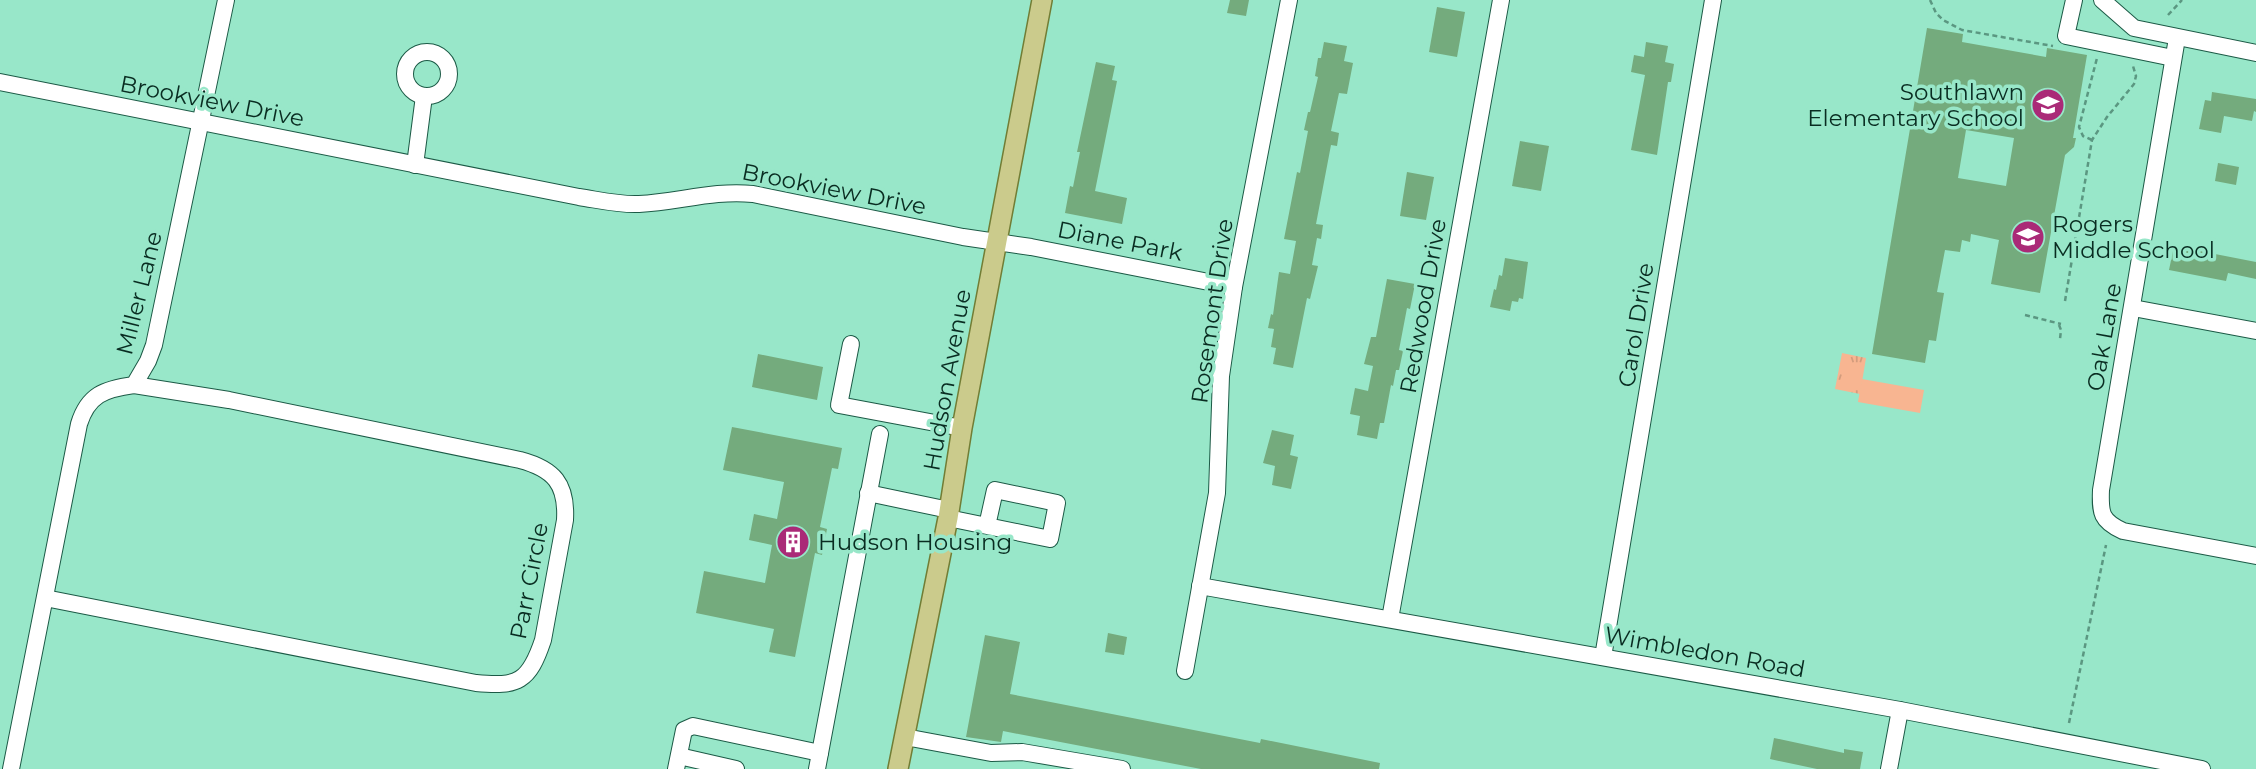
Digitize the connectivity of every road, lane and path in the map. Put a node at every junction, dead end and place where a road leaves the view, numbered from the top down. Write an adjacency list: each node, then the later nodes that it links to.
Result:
1 (226, 0): 19 (street, Miller Lane)
2 (1042, 0): 22 (main road, Hudson Avenue)
3 (1289, 0): 23 (street, Rosemont Drive)
4 (1501, 0): 40 (street, Redwood Drive)
5 (1713, 0): 41 (street, Carol Drive)
6 (1930, 0): 12 (path)
7 (2074, 0): 15 (street)
8 (2102, 0): 11 (street)
9 (2182, 0): 10 (path)
10 (2168, 15)
11 (2177, 38): 14 (street); 15 (street, Oak Lane)
12 (2056, 46)
13 (2098, 53): 20 (path)
14 (2256, 53)
15 (2173, 58): 25 (street, Oak Lane)
16 (2130, 62): 20 (path)
17 (0, 82): 19 (street, Brookview Drive)
18 (424, 96): 21 (street)
19 (201, 122): 21 (street, Brookview Drive); 30 (street, Miller Lane)
20 (2092, 140): 24 (path)
21 (415, 165): 22 (street, Brookview Drive)
22 (997, 243): 23 (street, Diane Park); 31 (main road, Hudson Avenue)
23 (1234, 287): 38 (street, Rosemont Drive)
24 (2065, 301)
25 (2133, 308): 27 (street); 37 (street, Oak Lane)
26 (2025, 315): 28 (path)
27 (2256, 331)
28 (2060, 339)
29 (851, 344): 31 (street)
30 (134, 385): 39 (street, Miller Lane); 39 (street, Parr Circle)
31 (962, 428): 34 (main road, Hudson Avenue)
32 (880, 435): 33 (street)
33 (868, 493): 34 (street); 46 (street)
34 (948, 514): 35 (street); 45 (main road, Hudson Avenue)
35 (988, 526): 35 (street)
36 (2106, 545): 44 (path)
37 (2256, 556)
38 (1200, 586): 40 (street, Wimbledon Road); 42 (street, Rosemont Drive)
39 (45, 598): 48 (street, Miller Lane)
40 (1390, 619): 41 (street, Wimbledon Road)
41 (1603, 657): 43 (street, Wimbledon Road)
42 (1185, 671)
43 (1900, 710): 52 (street); 53 (street, Wimbledon Road)
44 (2069, 723)
45 (905, 737): 50 (main road, Hudson Avenue); 51 (street)
46 (819, 761): 47 (street)
47 (678, 763): 49 (street)
48 (11, 769)
49 (736, 769)
50 (898, 769)
51 (1122, 769)
52 (1889, 769)
53 (2202, 769)

